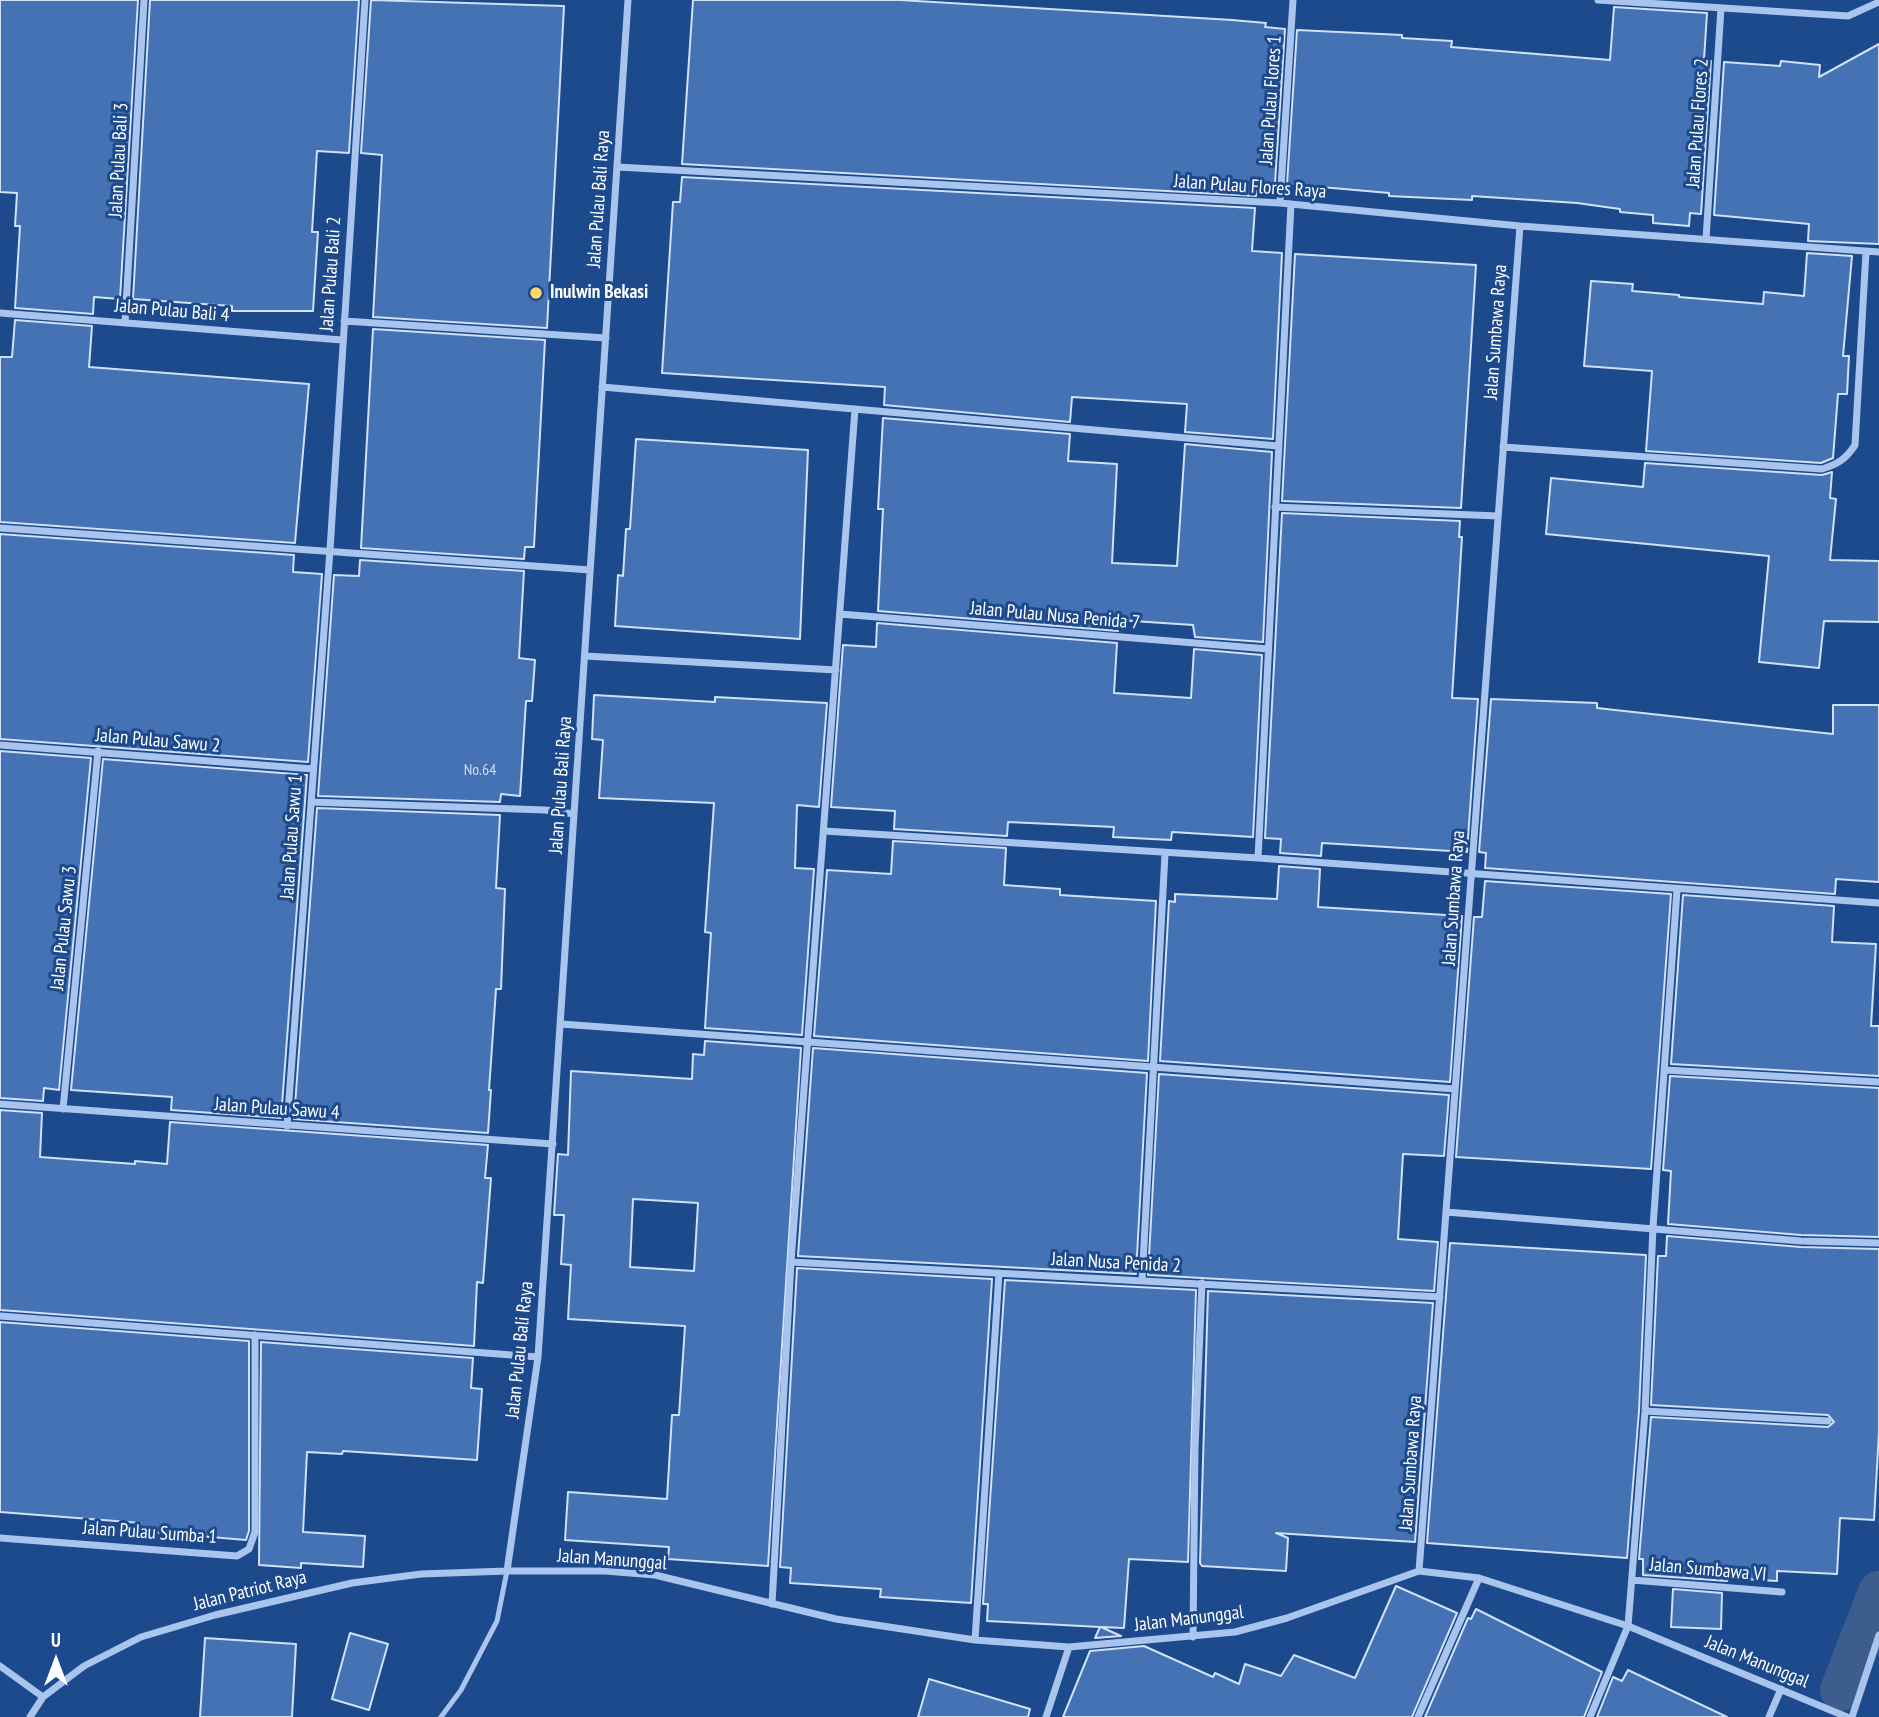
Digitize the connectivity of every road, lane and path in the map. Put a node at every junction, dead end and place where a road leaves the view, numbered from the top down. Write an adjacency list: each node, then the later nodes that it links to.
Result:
1 (144, 0): 18 (street, Jalan Pulau Bali 3)
2 (365, 0): 17 (street, Jalan Pulau Bali 2)
3 (628, 0): 9 (street, Jalan Pulau Bali Raya)
4 (1293, 0): 10 (street, Jalan Pulau Flores 1)
5 (1598, 0): 6 (street)
6 (1625, 1): 8 (street)
7 (1879, 2): 8 (street)
8 (1721, 8): 13 (street, Jalan Pulau Flores 2)
9 (617, 167): 10 (street, Jalan Pulau Flores Raya); 19 (street, Jalan Pulau Bali Raya)
10 (1280, 203): 11 (street, Jalan Pulau Flores Raya)
11 (1291, 204): 12 (street, Jalan Pulau Flores Raya); 23 (street)
12 (1520, 226): 13 (street, Jalan Pulau Flores Raya); 24 (street, Jalan Sumbawa Raya)
13 (1706, 239): 14 (street, Jalan Pulau Flores Raya)
14 (1866, 252): 15 (street, Jalan Pulau Flores Raya); 24 (street)
15 (1879, 252)
16 (0, 313): 18 (street, Jalan Pulau Bali 4)
17 (344, 321): 19 (street); 20 (street, Jalan Pulau Bali 2)
18 (125, 323): 20 (street, Jalan Pulau Bali 4)
19 (606, 338): 21 (street, Jalan Pulau Bali Raya)
20 (342, 340): 28 (street, Jalan Pulau Bali 2)
21 (603, 387): 22 (street); 29 (street, Jalan Pulau Bali Raya)
22 (855, 409): 23 (street); 30 (street)
23 (1279, 446): 25 (street)
24 (1503, 447): 26 (street, Jalan Sumbawa Raya)
25 (1275, 507): 26 (street); 31 (street)
26 (1498, 516): 42 (street, Jalan Sumbawa Raya)
27 (0, 528): 28 (street)
28 (330, 550): 29 (street); 36 (street, Jalan Pulau Sawu 1)
29 (590, 570): 32 (street, Jalan Pulau Bali Raya)
30 (840, 614): 31 (street, Jalan Pulau Nusa Penida 7); 33 (street)
31 (1268, 649): 41 (street)
32 (585, 656): 33 (street); 38 (street, Jalan Pulau Bali Raya)
33 (836, 670): 39 (street)
34 (0, 745): 35 (street, Jalan Pulau Sawu 2)
35 (98, 751): 36 (street, Jalan Pulau Sawu 2); 52 (street, Jalan Pulau Sawu 3)
36 (313, 769): 37 (street, Jalan Pulau Sawu 1)
37 (311, 802): 38 (street); 53 (street, Jalan Pulau Sawu 1)
38 (574, 814): 45 (street, Jalan Pulau Bali Raya)
39 (824, 831): 40 (street); 46 (street)
40 (1165, 853): 41 (street); 47 (street)
41 (1258, 858): 42 (street)
42 (1471, 874): 43 (street); 50 (street, Jalan Sumbawa Raya)
43 (1678, 890): 44 (street); 48 (street)
44 (1879, 903)
45 (561, 1024): 46 (street); 54 (street, Jalan Pulau Bali Raya)
46 (808, 1042): 47 (street); 58 (street)
47 (1156, 1067): 50 (street); 60 (street)
48 (1665, 1070): 49 (street); 56 (street)
49 (1879, 1082)
50 (1455, 1088): 55 (street, Jalan Sumbawa Raya)
51 (0, 1104): 52 (street, Jalan Pulau Sawu 4)
52 (63, 1109): 53 (street, Jalan Pulau Sawu 4)
53 (287, 1126): 54 (street, Jalan Pulau Sawu 4)
54 (553, 1144): 65 (street, Jalan Pulau Bali Raya)
55 (1446, 1213): 56 (street); 62 (street, Jalan Sumbawa Raya)
56 (1653, 1227): 57 (street); 66 (street)
57 (1879, 1243)
58 (791, 1262): 59 (street, Jalan Nusa Penida 2); 74 (street)
59 (999, 1273): 60 (street, Jalan Nusa Penida 2); 78 (street)
60 (1142, 1280): 61 (street, Jalan Nusa Penida 2)
61 (1202, 1283): 62 (street, Jalan Nusa Penida 2); 77 (street)
62 (1440, 1297): 70 (street, Jalan Sumbawa Raya)
63 (0, 1316): 64 (street)
64 (255, 1335): 65 (street); 68 (street, Jalan Pulau Sumba 1)
65 (538, 1357): 69 (street, Jalan Pulau Bali Raya)
66 (1645, 1410): 67 (street); 72 (street)
67 (1828, 1421)
68 (0, 1538)
69 (508, 1571): 74 (street, Jalan Manunggal); 82 (street, Jalan Patriot Raya); 85 (lane)
70 (1419, 1572): 71 (street, Jalan Manunggal); 77 (street, Jalan Manunggal)
71 (1479, 1578): 75 (street, Jalan Manunggal); 87 (street)
72 (1632, 1580): 73 (street, Jalan Sumbawa VI); 75 (street)
73 (1782, 1592)
74 (772, 1604): 78 (street, Jalan Manunggal)
75 (1628, 1626): 81 (street, Jalan Manunggal); 88 (street)
76 (1879, 1635): 83 (street)
77 (1193, 1637): 79 (street, Jalan Manunggal)
78 (975, 1640): 79 (street, Jalan Manunggal)
79 (1069, 1647): 86 (street)
80 (0, 1666): 82 (street)
81 (1781, 1689): 83 (street, Jalan Manunggal); 89 (street)
82 (43, 1698): 84 (street, Jalan Patriot Raya)
83 (1846, 1716)
84 (30, 1717)
85 (441, 1717)
86 (1046, 1717)
87 (1418, 1717)
88 (1590, 1717)
89 (1769, 1717)

